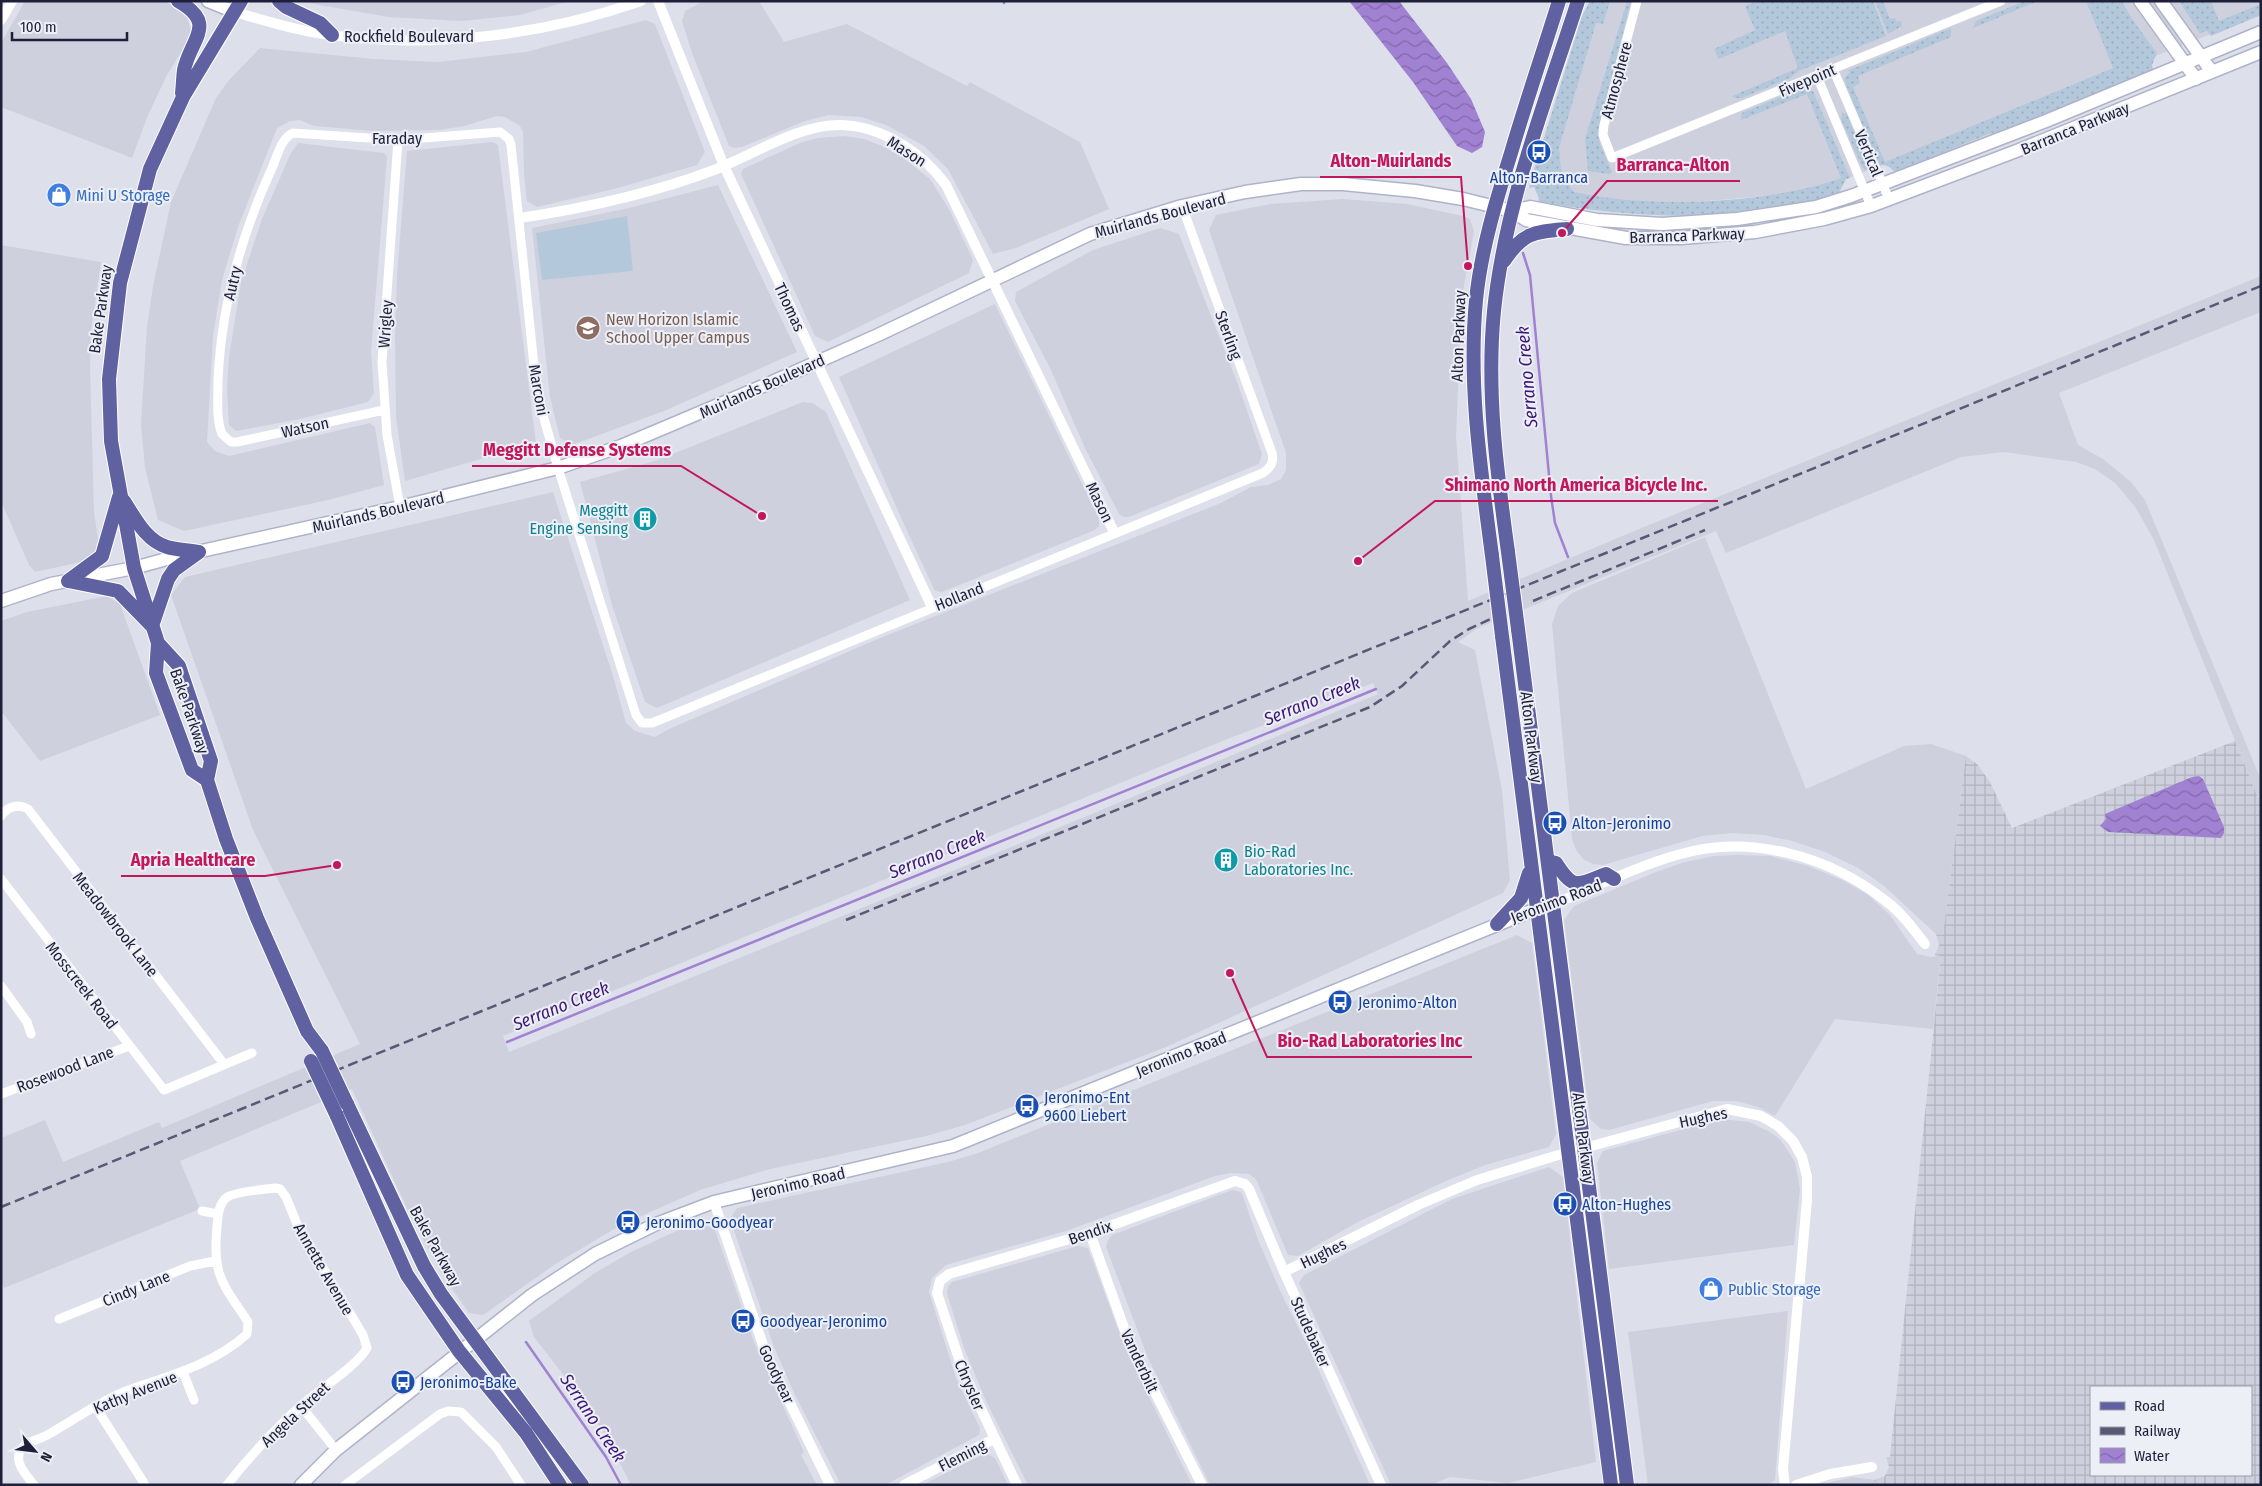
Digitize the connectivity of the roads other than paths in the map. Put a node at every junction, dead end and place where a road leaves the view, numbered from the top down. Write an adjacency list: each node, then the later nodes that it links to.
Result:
1 (12, 1): 14 (street)
2 (178, 1): 24 (main road)
3 (208, 1): 13 (main road, Rockfield Boulevard)
4 (279, 1): 16 (main road)
5 (641, 1): 16 (street, Rockfield Boulevard)
6 (658, 1): 31 (street, Thomas)
7 (1559, 1): 37 (main road, Alton Parkway)
8 (1578, 1): 38 (main road, Alton Parkway)
9 (1637, 1): 30 (street, Atmosphere)
10 (2001, 1): 20 (street, Fivepoint)
11 (2140, 1): 19 (main road)
12 (2161, 1): 18 (main road)
13 (238, 6): 16 (street, Rockfield Boulevard); 24 (main road, Bake Parkway)
14 (1, 20)
15 (2261, 32): 18 (main road, Barranca Parkway)
16 (332, 35)
17 (2261, 52): 21 (main road, Barranca Parkway)
18 (2200, 56): 19 (main road, Barranca Parkway); 21 (main road)
19 (2185, 63): 23 (main road); 32 (main road, Barranca Parkway)
20 (1833, 69): 22 (street, Fivepoint); 25 (street, Vertical)
21 (2212, 72): 23 (main road, Barranca Parkway)
22 (1817, 76): 26 (street, Vertical); 30 (street, Fivepoint)
23 (2196, 79): 34 (main road, Barranca Parkway)
24 (182, 99): 48 (main road, Bake Parkway)
25 (1849, 106): 26 (street); 32 (street, Vertical)
26 (1832, 113): 33 (street, Vertical)
27 (505, 134): 29 (street, Faraday); 39 (street, Marconi)
28 (288, 135): 29 (street, Faraday); 45 (street, Autry)
29 (398, 140): 44 (street, Wrigley)
30 (1612, 158)
31 (724, 166): 39 (street, Mason); 42 (street, Mason); 43 (street, Thomas)
32 (1882, 184): 33 (main road, Barranca Parkway); 34 (street, Vertical)
33 (1864, 191): 36 (street, Vertical); 38 (main road, Barranca Parkway)
34 (1889, 199): 36 (main road, Barranca Parkway)
35 (1182, 206): 37 (main road, Muirlands Boulevard); 42 (main road, Muirlands Boulevard); 46 (street, Sterling)
36 (1871, 206): 40 (main road, Barranca Parkway)
37 (1494, 207): 38 (main road, Muirlands Boulevard); 62 (main road, Alton Parkway, bridge)
38 (1512, 211): 40 (main road, Barranca Parkway); 41 (main road, Alton Parkway)
39 (520, 218): 47 (street, Marconi)
40 (1567, 229): 41 (main road)
41 (1500, 268): 61 (main road, Alton Parkway, bridge)
42 (992, 279): 43 (main road, Muirlands Boulevard); 50 (street, Mason)
43 (816, 362): 47 (main road, Muirlands Boulevard); 55 (street, Thomas)
44 (384, 410): 45 (street, Watson); 49 (street, Wrigley)
45 (226, 439)
46 (1272, 464): 50 (street, Holland)
47 (558, 468): 49 (main road, Muirlands Boulevard); 58 (street, Marconi)
48 (120, 494): 51 (main road); 52 (main road, Bake Parkway); 53 (main road)
49 (400, 507): 51 (main road, Muirlands Boulevard)
50 (1114, 532): 55 (street, Holland)
51 (199, 552): 52 (main road, Muirlands Boulevard); 56 (main road)
52 (134, 568): 53 (main road, Muirlands Boulevard); 56 (main road, Bake Parkway)
53 (68, 581): 54 (main road, Muirlands Boulevard); 56 (main road)
54 (1, 601)
55 (932, 607): 58 (street, Holland)
56 (152, 626): 57 (main road, Bake Parkway)
57 (158, 643): 59 (main road, Bake Parkway); 59 (main road, Bake Parkway)
58 (642, 723)
59 (207, 780): 70 (main road, Bake Parkway)
60 (1, 816): 74 (street, Meadowbrook Lane)
61 (1548, 861): 63 (main road); 65 (main road, Alton Parkway)
62 (1531, 865): 66 (main road, Alton Parkway); 67 (main road)
63 (1614, 879): 65 (street, Jeronimo Road); 68 (street, Jeronimo Road)
64 (1, 880): 72 (street, Mosscreek Road)
65 (1554, 904): 66 (main road, Jeronimo Road); 76 (main road, Alton Parkway)
66 (1536, 909): 67 (main road, Jeronimo Road); 77 (main road, Alton Parkway)
67 (1497, 924): 79 (main road, Jeronimo Road)
68 (1925, 944)
69 (1, 986): 71 (street)
70 (307, 1031): 87 (main road, Bake Parkway, bridge); 89 (main road, Bake Parkway, bridge)
71 (31, 1034)
72 (129, 1046): 74 (street, Mosscreek Road); 75 (street, Rosewood Lane)
73 (252, 1053): 74 (street)
74 (224, 1064)
75 (1, 1094)
76 (1584, 1148): 77 (street, Hughes); 111 (main road, Alton Parkway); 112 (street, Hughes)
77 (1568, 1152): 84 (street, Hughes); 110 (main road, Alton Parkway)
78 (1240, 1182): 82 (street, Bendix); 84 (street, Studebaker)
79 (714, 1202): 87 (main road, Jeronimo Road); 105 (street, Goodyear)
80 (202, 1211): 81 (street)
81 (218, 1214): 83 (street); 88 (street, Annette Avenue)
82 (1090, 1233): 85 (street, Bendix); 108 (street, Vanderbilt)
83 (215, 1261): 86 (street, Cindy Lane); 90 (street, Kathy Avenue)
84 (1284, 1272): 109 (street, Studebaker)
85 (940, 1281): 94 (street, Chrysler)
86 (59, 1319)
87 (474, 1340): 89 (main road, Jeronimo Road); 104 (main road, Bake Parkway)
88 (367, 1348): 93 (street, Angela Street)
89 (459, 1351): 95 (main road, Jeronimo Road); 103 (main road, Bake Parkway)
90 (183, 1372): 91 (street); 92 (street, Kathy Avenue)
91 (194, 1400)
92 (95, 1406): 97 (street); 98 (street, Kathy Avenue)
93 (301, 1406): 95 (street); 99 (street, Angela Street)
94 (994, 1439): 106 (street, Fleming); 107 (street, Chrysler)
95 (336, 1450): 100 (main road, Jeronimo Road)
96 (1872, 1467): 113 (street)
97 (144, 1483)
98 (34, 1485)
99 (227, 1485)
100 (301, 1485)
101 (345, 1485): 102 (street)
102 (521, 1485)
103 (560, 1485)
104 (582, 1485)
105 (830, 1485)
106 (904, 1485)
107 (1017, 1485)
108 (1202, 1485)
109 (1381, 1485)
110 (1611, 1485)
111 (1627, 1485)
112 (1785, 1485)
113 (1796, 1485)

